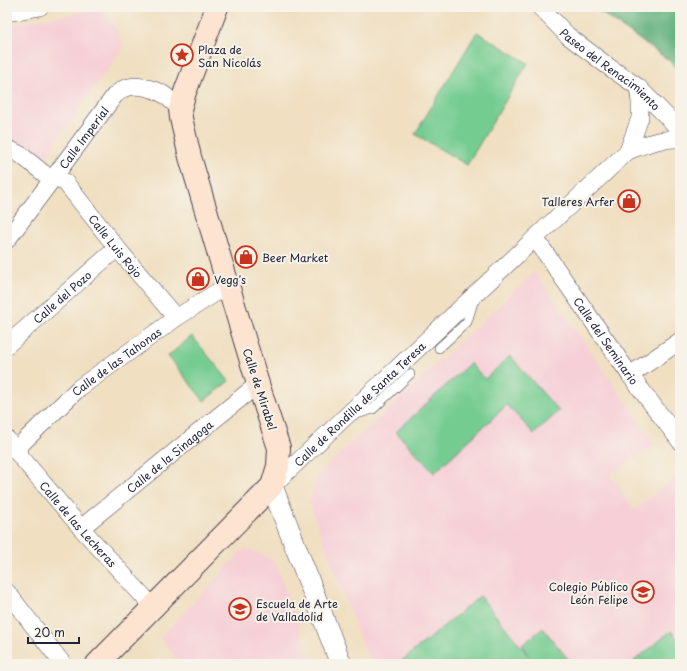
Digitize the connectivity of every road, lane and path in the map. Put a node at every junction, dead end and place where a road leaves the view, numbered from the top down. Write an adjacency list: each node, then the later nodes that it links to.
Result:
1 (40, 7): 4 (street)
2 (217, 7): 6 (main road)
3 (540, 7): 5 (street, Paseo del Renacimiento)
4 (7, 13)
5 (638, 87): 7 (street, Paseo del Renacimiento); 10 (street, Calle de Rondilla de Santa Teresa)
6 (180, 109): 11 (street, Calle Imperial); 15 (main road, Calle de Mirabel)
7 (680, 130)
8 (680, 139): 10 (street, Calle de Rondilla de Santa Teresa)
9 (7, 148): 11 (street, Calle Luis Rojo)
10 (628, 151): 12 (street, Calle de Rondilla de Santa Teresa)
11 (53, 178): 13 (street, Calle Imperial); 14 (street, Calle Luis Rojo)
12 (535, 238): 16 (street, Calle de Rondilla de Santa Teresa); 22 (street, Calle del Seminario)
13 (7, 240)
14 (117, 248): 17 (street, Calle Luis Rojo); 19 (street, Calle del Pozo)
15 (228, 284): 17 (street, Calle de las Tahonas); 23 (main road, Calle de Mirabel)
16 (476, 294): 20 (lane); 24 (street, Calle de Rondilla de Santa Teresa)
17 (176, 318): 26 (street, Calle de las Tahonas)
18 (680, 342): 22 (street)
19 (7, 346)
20 (439, 348)
21 (410, 374): 24 (lane)
22 (630, 375): 25 (street, Calle del Seminario)
23 (258, 384): 27 (main road, Calle de Mirabel); 28 (street, Calle de la Sinagoga)
24 (344, 418): 27 (street, Calle de Rondilla de Santa Teresa)
25 (680, 441)
26 (11, 444): 28 (street, Calle de las Lecheras)
27 (272, 486): 30 (main road, Calle de Rondilla de Santa Teresa); 33 (street)
28 (81, 528): 30 (street, Calle de las Lecheras)
29 (7, 592): 31 (street)
30 (153, 607): 32 (main road, Calle de Rondilla de Santa Teresa)
31 (63, 664)
32 (97, 664)
33 (341, 664)

